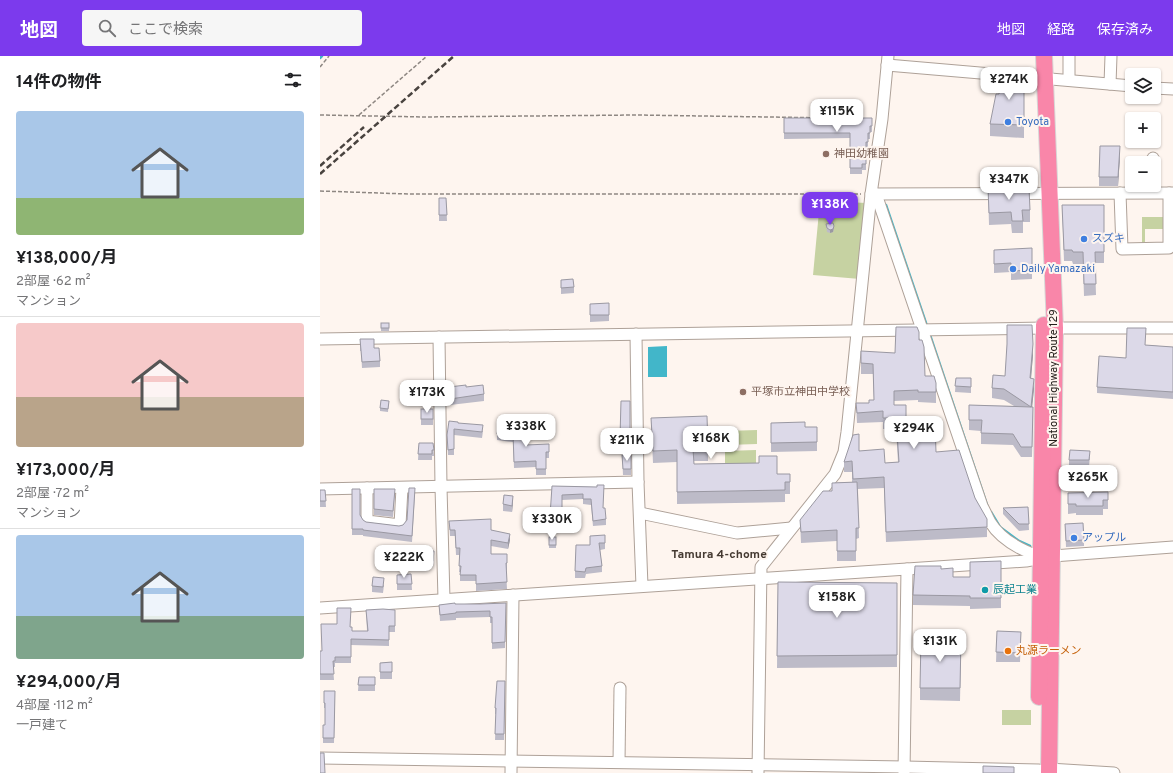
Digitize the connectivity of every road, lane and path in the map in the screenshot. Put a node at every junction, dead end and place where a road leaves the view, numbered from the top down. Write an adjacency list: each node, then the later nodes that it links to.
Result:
1 (329, 56): 8 (path)
2 (427, 56): 16 (path)
3 (1034, 56): 9 (highway, National Highway Route 129)
4 (1044, 56): 9 (highway, National Highway Route 129)
5 (1069, 56): 10 (street)
6 (1111, 56): 11 (street)
7 (888, 60): 9 (street); 24 (street)
8 (320, 67)
9 (1040, 78): 10 (street); 21 (highway, National Highway Route 129)
10 (1069, 80): 11 (street)
11 (1110, 84): 12 (street)
12 (1125, 85)
13 (1161, 88): 14 (street)
14 (1173, 89)
15 (320, 114): 16 (path)
16 (359, 116): 17 (path)
17 (835, 118)
18 (1161, 191): 23 (street)
19 (320, 192): 24 (path)
20 (1128, 192): 22 (street)
21 (1045, 193): 22 (street); 24 (street); 25 (highway, National Highway Route 129)
22 (1120, 193): 23 (street)
23 (1171, 193)
24 (874, 194): 27 (street); 28 (street)
25 (1050, 328): 26 (street); 27 (street); 40 (highway, National Highway Route 129)
26 (1173, 328)
27 (922, 330): 28 (street); 40 (street)
28 (857, 331): 29 (street); 38 (street)
29 (636, 334): 30 (street); 32 (street)
30 (439, 337): 31 (street); 33 (street)
31 (320, 339)
32 (638, 482): 33 (street); 37 (street)
33 (441, 487): 35 (street); 45 (street)
34 (367, 488): 35 (street); 35 (street); 36 (street)
35 (402, 488)
36 (320, 489)
37 (640, 513): 38 (street); 43 (street)
38 (792, 528): 42 (street)
39 (1173, 547): 40 (street)
40 (1047, 557): 41 (street); 53 (highway, National Highway Route 129)
41 (907, 570): 42 (street); 52 (street)
42 (761, 580): 43 (street); 51 (street)
43 (642, 586): 44 (street)
44 (513, 595): 45 (street); 49 (street)
45 (444, 599): 46 (street)
46 (320, 608)
47 (620, 688): 50 (street)
48 (320, 758): 49 (street)
49 (511, 760): 50 (street); 54 (street)
50 (619, 762): 51 (street)
51 (758, 769): 52 (street)
52 (905, 770): 53 (street)
53 (1044, 771): 55 (street)
54 (511, 773)
55 (1114, 773)

